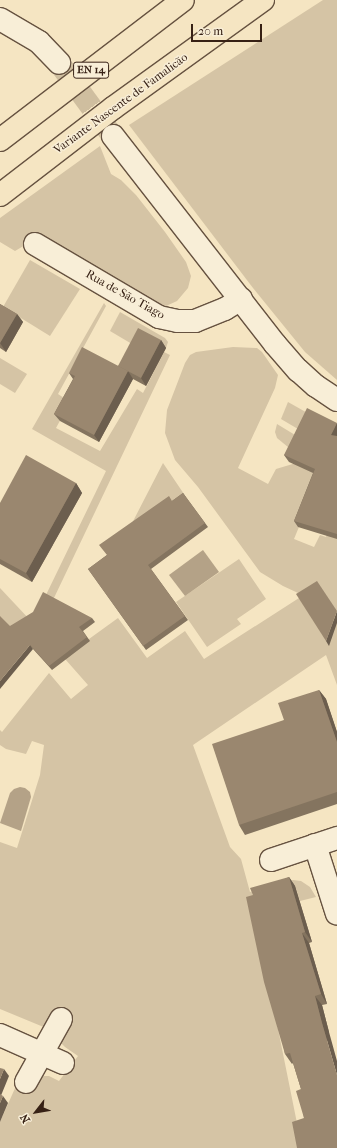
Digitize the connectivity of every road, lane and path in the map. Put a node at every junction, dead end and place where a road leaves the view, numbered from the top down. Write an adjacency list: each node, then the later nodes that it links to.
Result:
1 (183, 0): 6 (highway, EN 14)
2 (263, 0): 7 (highway, Variante Nascente de Famalicão)
3 (0, 19): 4 (street)
4 (58, 63)
5 (113, 136): 9 (street)
6 (0, 140)
7 (0, 195)
8 (35, 244): 9 (street, Rua de São Tiago)
9 (241, 299): 10 (street)
10 (337, 400)
11 (337, 838): 12 (street)
12 (315, 846): 13 (street); 14 (street)
13 (271, 860)
14 (337, 914)
15 (61, 1019): 17 (street)
16 (0, 1035): 17 (street)
17 (42, 1053): 18 (street); 19 (street)
18 (63, 1063)
19 (26, 1082)

